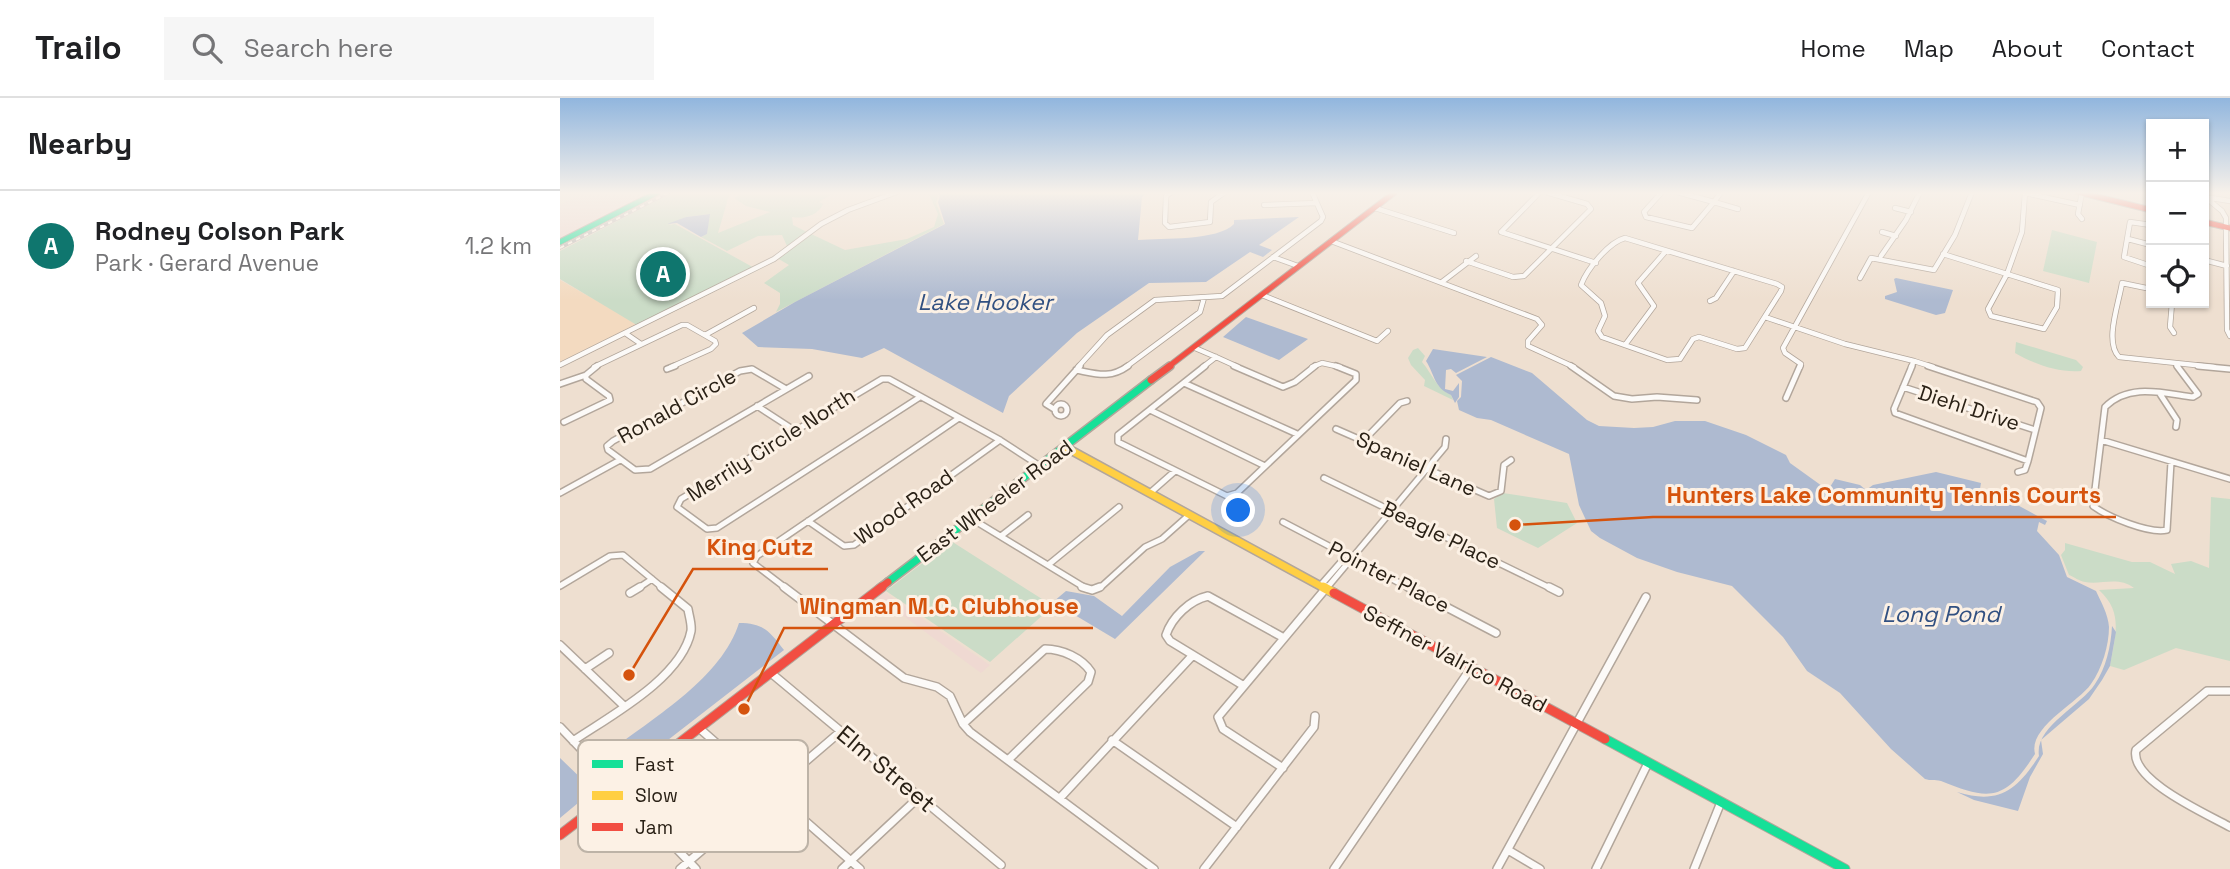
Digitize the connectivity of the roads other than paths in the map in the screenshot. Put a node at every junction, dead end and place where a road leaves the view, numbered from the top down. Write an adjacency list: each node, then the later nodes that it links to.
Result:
1 (587, 228): 19 (street)
2 (817, 228): 47 (street)
3 (1311, 228): 27 (street)
4 (1348, 228): 18 (street, East Wheeler Road)
5 (1438, 228): 15 (street)
6 (1502, 228): 22 (street)
7 (1572, 228): 22 (street)
8 (1850, 228): 45 (street)
9 (1901, 228): 16 (street)
10 (1958, 228): 24 (street)
11 (2022, 228): 35 (street)
12 (2129, 228): 17 (street)
13 (2229, 228): 20 (street)
14 (1882, 232): 16 (street)
15 (1454, 233)
16 (1896, 236): 26 (street)
17 (2128, 239): 21 (street); 31 (street)
18 (1331, 241): 32 (street, East Wheeler Road); 37 (street)
19 (560, 242)
20 (2229, 243): 33 (street)
21 (2146, 244)
22 (1552, 249): 28 (street); 30 (street)
23 (1666, 251): 30 (street); 34 (street); 52 (street)
24 (1943, 254): 26 (street); 35 (street)
25 (1476, 256): 28 (street)
26 (1881, 256): 36 (street)
27 (1273, 257): 32 (street); 40 (street)
28 (1466, 261): 37 (street)
29 (2209, 261): 33 (street)
30 (1596, 263): 52 (street)
31 (2146, 264)
32 (1298, 266): 39 (street, East Wheeler Road)
33 (2227, 266): 50 (street)
34 (1734, 271): 41 (street); 44 (street)
35 (2006, 274): 35 (street)
36 (1860, 278)
37 (1441, 282): 70 (street)
38 (2146, 288): 56 (street)
39 (1262, 295): 46 (street); 53 (street, East Wheeler Road)
40 (1204, 298): 60 (street); 60 (street)
41 (1710, 301)
42 (754, 308): 49 (street)
43 (2171, 308): 48 (street)
44 (1765, 317): 45 (street); 52 (street)
45 (1796, 328): 55 (street); 69 (street)
46 (1388, 331)
47 (625, 333): 51 (street); 57 (street)
48 (2174, 333)
49 (705, 335): 51 (street); 58 (street)
50 (2230, 336)
51 (641, 344): 61 (street)
52 (1625, 345)
53 (1195, 348): 54 (street); 86 (street, East Wheeler Road)
54 (1216, 357): 63 (street); 81 (street)
55 (1914, 361): 65 (street); 80 (street)
56 (2176, 364): 59 (street); 67 (street)
57 (560, 365)
58 (667, 369)
59 (2230, 369)
60 (1076, 370): 73 (street)
61 (586, 375): 64 (street); 76 (street)
62 (809, 376): 66 (street, Ronald Circle)
63 (1184, 383): 74 (street); 81 (street)
64 (560, 384)
65 (1903, 387): 80 (street, Diehl Drive); 89 (street)
66 (786, 389): 72 (street, Ronald Circle); 87 (street, Ronald Circle)
67 (2160, 394): 77 (street); 84 (street)
68 (920, 397): 75 (street); 79 (street, Merrily Circle North); 100 (street)
69 (1786, 398)
70 (1697, 400)
71 (1407, 401): 85 (street)
72 (757, 406): 79 (street); 87 (street, Ronald Circle)
73 (1054, 409)
74 (1150, 410): 92 (street); 94 (street)
75 (959, 418): 83 (street); 107 (street)
76 (564, 422)
77 (2176, 427)
78 (1336, 429): 85 (street, Spaniel Lane)
79 (794, 430): 105 (street, Merrily Circle North)
80 (2035, 430): 89 (street)
81 (1297, 434): 92 (street)
82 (1446, 439): 93 (street)
83 (1000, 440): 91 (street); 107 (street, Wood Road)
84 (2101, 440): 90 (street); 90 (street)
85 (1363, 441): 93 (street, Spaniel Lane)
86 (1065, 447): 91 (street, East Wheeler Road); 99 (street, Seffner Valrico Road)
87 (620, 460): 98 (street)
88 (1511, 460): 93 (street, Spaniel Lane)
89 (2028, 461): 95 (street)
90 (2171, 462): 97 (street)
91 (1040, 466): 106 (street, East Wheeler Road)
92 (1265, 466): 94 (street)
93 (1426, 469): 102 (street)
94 (1175, 471): 99 (street)
95 (2018, 472)
96 (1324, 478): 102 (street, Beagle Place)
97 (2230, 479)
98 (560, 493)
99 (1150, 493): 104 (street, Seffner Valrico Road)
100 (755, 504): 105 (street)
101 (1119, 508): 111 (street)
102 (1390, 511): 110 (street); 115 (street, Beagle Place)
103 (1028, 515): 109 (street)
104 (1189, 515): 111 (street); 114 (street, Seffner Valrico Road)
105 (689, 517)
106 (972, 519): 109 (street); 118 (street, East Wheeler Road)
107 (808, 521): 118 (street)
108 (1283, 522): 110 (street, Pointer Place)
109 (1001, 536): 111 (street)
110 (1349, 559): 114 (street); 119 (street, Pointer Place)
111 (1048, 565)
112 (652, 579): 113 (street); 116 (street); 129 (street)
113 (560, 586)
114 (1323, 588): 120 (street); 124 (street, Seffner Valrico Road)
115 (1559, 592)
116 (630, 593)
117 (1646, 597): 132 (street)
118 (833, 625): 126 (street, East Wheeler Road); 131 (street)
119 (1496, 633)
120 (1284, 638): 123 (street); 127 (street)
121 (560, 645): 125 (street)
122 (609, 653): 125 (street)
123 (1193, 655): 127 (street); 138 (street)
124 (1471, 668): 132 (street, Seffner Valrico Road); 165 (street)
125 (585, 669): 129 (street)
126 (771, 673): 134 (street, East Wheeler Road); 135 (street, Elm Street)
127 (1244, 686): 144 (street)
128 (2230, 691): 151 (street)
129 (624, 705): 139 (street)
130 (1315, 716): 144 (street)
131 (963, 724): 142 (street); 142 (street)
132 (1577, 725): 143 (street, Seffner Valrico Road); 153 (street)
133 (560, 727): 139 (street)
134 (699, 727): 136 (street, East Wheeler Road); 137 (street)
135 (840, 732): 141 (street); 145 (street, Elm Street)
136 (682, 740)
137 (713, 740)
138 (1112, 740): 146 (street); 150 (street)
139 (573, 741): 140 (street)
140 (578, 746)
141 (808, 760)
142 (1008, 760): 146 (street)
143 (1648, 763): 147 (street, Seffner Valrico Road); 168 (street)
144 (1283, 768): 150 (street)
145 (919, 797): 157 (street); 158 (street, Elm Street)
146 (1060, 798): 163 (street)
147 (1721, 802): 169 (street); 170 (street, Seffner Valrico Road)
148 (578, 821): 152 (street, East Wheeler Road)
149 (808, 824): 157 (street)
150 (1237, 827): 164 (street)
151 (2230, 827)
152 (560, 835)
153 (1508, 850): 166 (street); 167 (street)
154 (680, 852): 156 (street)
155 (700, 852): 156 (street)
156 (689, 861): 159 (street); 160 (street)
157 (851, 861): 161 (street); 162 (street)
158 (1001, 865)
159 (680, 869)
160 (696, 869)
161 (842, 869)
162 (860, 869)
163 (1154, 869)
164 (1205, 869)
165 (1334, 869)
166 (1497, 869)
167 (1539, 869)
168 (1596, 869)
169 (1694, 869)
170 (1845, 869)

